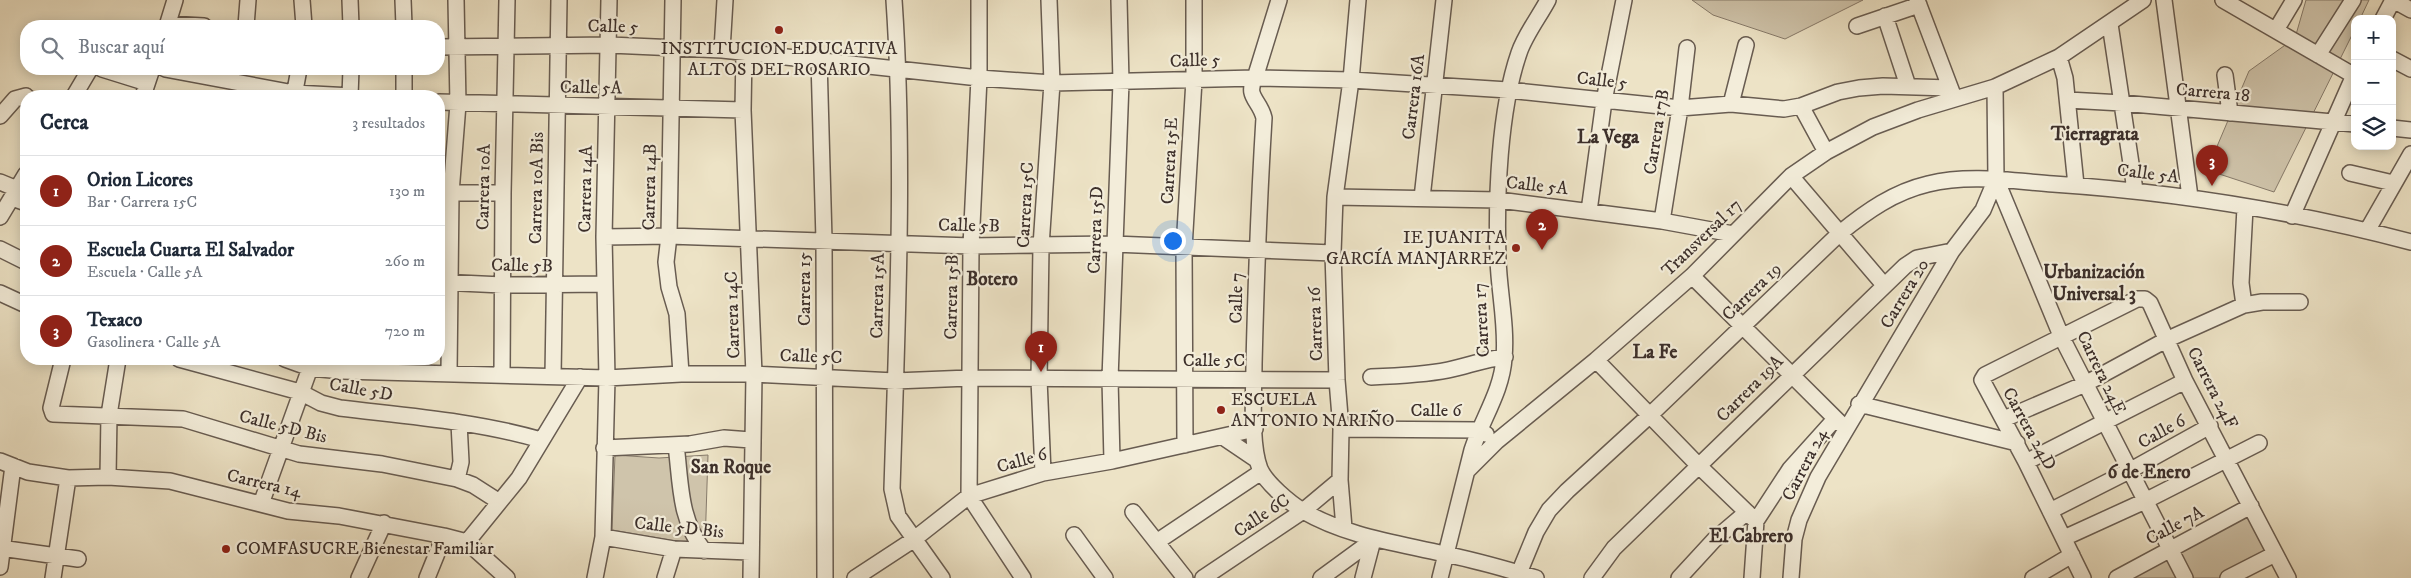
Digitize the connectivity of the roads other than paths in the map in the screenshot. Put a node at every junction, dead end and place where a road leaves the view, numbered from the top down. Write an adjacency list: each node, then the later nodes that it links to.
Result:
1 (176, 0): 32 (street)
2 (248, 0): 33 (street)
3 (302, 0): 34 (street)
4 (350, 0): 35 (street)
5 (403, 0): 36 (street)
6 (456, 0): 44 (street)
7 (507, 0): 45 (street, Carrera 10A)
8 (559, 0): 42 (street, Carrera 10A Bis)
9 (609, 0): 40 (street, Carrera 14A)
10 (673, 0): 46 (street, Carrera 14B)
11 (725, 0): 48 (street)
12 (894, 0): 54 (street, Carrera 15A)
13 (981, 0): 64 (street, Carrera 15B)
14 (1049, 0): 71 (street, Carrera 15C)
15 (1118, 0): 70 (street, Carrera 15D)
16 (1194, 0): 66 (street, Carrera 15E)
17 (1278, 0): 65 (street, Calle 7)
18 (1358, 0): 67 (street, Carrera 16)
19 (1444, 0): 72 (street, Carrera 16A)
20 (1548, 0): 80 (street, Carrera 17)
21 (1624, 0): 84 (street)
22 (2143, 0): 37 (street)
23 (2164, 0): 95 (street)
24 (2223, 0): 39 (street)
25 (2294, 0): 39 (street)
26 (2353, 0): 50 (street)
27 (2393, 0): 29 (street); 30 (street)
28 (1918, 2): 31 (street); 81 (street)
29 (2411, 10)
30 (2385, 15)
31 (1885, 16): 38 (street); 73 (street)
32 (169, 20)
33 (246, 20)
34 (304, 20)
35 (351, 20)
36 (404, 20)
37 (2110, 24): 51 (street); 86 (street)
38 (1857, 26)
39 (2276, 30): 50 (street)
40 (610, 45): 42 (street, Calle 5); 46 (street, Calle 5); 92 (street, Carrera 14A)
41 (1746, 45): 88 (street)
42 (558, 46): 45 (street, Calle 5); 90 (street, Carrera 10A Bis)
43 (445, 47): 44 (street, Calle 5)
44 (456, 47): 45 (street, Calle 5); 87 (street)
45 (506, 47): 89 (street, Carrera 10A)
46 (671, 48): 48 (street, Calle 5); 93 (street, Carrera 14B)
47 (1687, 48): 94 (street, Carrera 17B)
48 (722, 50): 49 (street, Calle 5)
49 (744, 51): 52 (street, Calle 5); 96 (street, Carrera 14C)
50 (2318, 55): 56 (street)
51 (2059, 57): 74 (street); 83 (street)
52 (819, 60): 54 (street, Calle 5); 132 (street, Carrera 15)
53 (2394, 60): 55 (street)
54 (899, 68): 64 (street, Calle 5); 133 (street, Carrera 15A)
55 (2411, 69)
56 (2351, 72)
57 (86, 75): 75 (street)
58 (123, 75): 69 (street)
59 (195, 75): 76 (street)
60 (297, 75): 77 (street)
61 (351, 75): 78 (street)
62 (404, 75): 79 (street)
63 (2225, 76): 97 (street)
64 (979, 78): 71 (street, Calle 5); 136 (street, Carrera 15B)
65 (1255, 78): 66 (street, Calle 5); 67 (street, Calle 5); 140 (street, Calle 7)
66 (1194, 80): 70 (street, Calle 5); 138 (street, Carrera 15E)
67 (1351, 80): 72 (street, Calle 5); 116 (street, Carrera 16)
68 (2351, 80): 99 (street)
69 (147, 82)
70 (1121, 82): 71 (street, Calle 5); 135 (street, Carrera 15D)
71 (1052, 84): 137 (street, Carrera 15C)
72 (1435, 85): 80 (street, Calle 5); 118 (street, Carrera 16A)
73 (1908, 86): 81 (street, Calle 5); 91 (street, Calle 5)
74 (1995, 87): 81 (street, Transversal 17); 107 (street)
75 (78, 90)
76 (269, 90)
77 (295, 90)
78 (351, 90)
79 (404, 90)
80 (1508, 90): 84 (street, Calle 5); 120 (street, Carrera 17)
81 (1952, 94): 103 (street, Transversal 17)
82 (20, 98): 98 (street)
83 (2068, 100): 86 (street, Carrera 18); 111 (street)
84 (1604, 101): 94 (street, Calle 5); 122 (street)
85 (445, 103): 87 (street, Calle 5A)
86 (2122, 103): 95 (street, Carrera 18); 112 (street)
87 (458, 104): 89 (street, Calle 5A); 114 (street)
88 (1731, 104): 91 (street, Calle 5); 94 (street, Calle 5)
89 (505, 105): 90 (street, Calle 5A); 115 (street, Carrera 10A)
90 (558, 106): 92 (street, Calle 5A); 148 (street, Carrera 10A Bis)
91 (1801, 106): 103 (street)
92 (606, 107): 93 (street, Calle 5A); 130 (street, Carrera 14A)
93 (670, 108): 96 (street, Calle 5A); 129 (street, Carrera 14B)
94 (1680, 108): 125 (street, Carrera 17B)
95 (2179, 109): 97 (street, Carrera 18); 119 (street)
96 (743, 110): 131 (street, Carrera 14C)
97 (2230, 113): 99 (street, Carrera 18)
98 (0, 116)
99 (2332, 121): 100 (street, Carrera 18); 123 (street)
100 (2351, 123)
101 (2396, 128): 102 (street)
102 (2411, 130)
103 (1826, 152): 106 (street, Transversal 17)
104 (2411, 154): 109 (street)
105 (2350, 173): 109 (street)
106 (1791, 176): 127 (street, Carrera 20); 128 (street, Transversal 17)
107 (1996, 179): 111 (street, Calle 5A); 127 (street, Carrera 19); 141 (street, Carrera 20); 156 (street, Carrera 24E)
108 (0, 182): 113 (street)
109 (2393, 183): 126 (street)
110 (20, 184): 113 (street)
111 (2076, 185): 112 (street, Calle 5A)
112 (2135, 190): 119 (street, Calle 5A)
113 (14, 193): 117 (street); 124 (street)
114 (445, 193): 115 (street)
115 (502, 193): 147 (street, Carrera 10A)
116 (1335, 197): 118 (street, Calle 5A); 142 (street, Carrera 16)
117 (20, 198)
118 (1422, 198): 120 (street, Calle 5A)
119 (2190, 198): 121 (street, Calle 5A)
120 (1499, 200): 122 (street, Calle 5A); 158 (street, Carrera 17)
121 (2245, 208): 123 (street, Calle 5A); 154 (street)
122 (1589, 211): 125 (street, Calle 5A)
123 (2292, 216): 126 (street, Calle 5A)
124 (0, 218)
125 (1662, 221): 128 (street, Calle 5A)
126 (2368, 231): 134 (street, Calle 5A)
127 (1840, 233): 149 (street, Carrera 20); 155 (street, Carrera 19)
128 (1733, 234): 144 (street, Transversal 17)
129 (669, 236): 130 (street, Calle 5B); 131 (street, Calle 5B); 168 (street, Carrera 14B)
130 (604, 237): 146 (street, Carrera 14A)
131 (750, 238): 132 (street, Calle 5B); 169 (street, Carrera 14C)
132 (824, 240): 133 (street, Calle 5B); 173 (street, Carrera 15)
133 (898, 242): 136 (street, Calle 5B); 180 (street, Carrera 15A)
134 (2411, 242)
135 (1114, 244): 137 (street, Calle 5B); 138 (street, Calle 5B); 179 (street, Carrera 15D)
136 (971, 246): 137 (street, Calle 5B); 176 (street, Carrera 15B)
137 (1041, 246): 178 (street, Carrera 15C)
138 (1184, 248): 140 (street, Calle 5B); 181 (street, Carrera 15E)
139 (0, 249): 143 (street)
140 (1256, 251): 142 (street, Calle 5B); 182 (street, Calle 7)
141 (1952, 252): 149 (street, Carrera 19A); 187 (street, Carrera 20)
142 (1333, 253): 183 (street, Carrera 16)
143 (20, 259)
144 (1692, 276): 155 (street); 159 (street, Transversal 17)
145 (445, 282): 147 (street, Calle 5B)
146 (604, 284): 148 (street, Calle 5B); 175 (street, Carrera 14A)
147 (502, 285): 148 (street, Calle 5B); 170 (street, Carrera 10A)
148 (554, 285): 172 (street, Carrera 10A Bis)
149 (1884, 285): 171 (street, Carrera 19A)
150 (0, 293): 152 (street)
151 (445, 300): 167 (street)
152 (20, 302)
153 (2300, 302): 154 (street)
154 (2244, 305): 157 (street)
155 (1743, 326): 171 (street); 189 (street, Carrera 19)
156 (2062, 338): 157 (street, Carrera 24F); 185 (street, Carrera 24E); 190 (street, Carrera 24D)
157 (2166, 340): 184 (street, Carrera 24F); 185 (street)
158 (1505, 357): 177 (street); 197 (street, Carrera 17)
159 (1596, 360): 189 (street); 201 (street, Transversal 17)
160 (62, 365): 188 (street, Calle 5D Bis)
161 (117, 365): 188 (street)
162 (201, 365): 186 (street, Calle 5D)
163 (302, 365): 166 (street, Calle 5C)
164 (342, 365): 165 (street, Calle 5C); 166 (street, Calle 5C)
165 (399, 366): 167 (street, Calle 5C)
166 (310, 368): 186 (street)
167 (449, 373): 170 (street, Calle 5C)
168 (681, 374): 169 (street, Calle 5C); 175 (street, Calle 5C)
169 (754, 374): 173 (street, Calle 5C); 200 (street, Carrera 14C)
170 (502, 375): 172 (street, Calle 5C)
171 (1790, 375): 193 (street); 215 (street, Carrera 19A)
172 (553, 376): 174 (street, Calle 5C)
173 (823, 376): 180 (street, Calle 5C); 261 (street, Carrera 15)
174 (580, 377): 175 (street, Calle 5C); 199 (street)
175 (606, 378): 208 (street)
176 (969, 378): 178 (street, Calle 5C); 180 (street, Calle 5C); 223 (street, Carrera 15B)
177 (1371, 378)
178 (1039, 379): 179 (street, Calle 5C); 218 (street, Carrera 15C)
179 (1110, 379): 181 (street, Calle 5C); 211 (street, Carrera 15D)
180 (895, 380): 238 (street, Carrera 15A)
181 (1185, 380): 182 (street, Calle 5C); 205 (street, Carrera 15E)
182 (1254, 380): 183 (street, Calle 5C); 195 (street, Calle 7)
183 (1337, 380): 196 (street, Carrera 16)
184 (2186, 381): 191 (street); 194 (street, Carrera 24F)
185 (2085, 384): 190 (street); 191 (street, Carrera 24E)
186 (300, 392): 192 (street, Calle 5D); 207 (street)
187 (1859, 404): 193 (street, Carrera 20); 203 (street)
188 (109, 415): 207 (street, Calle 5D Bis); 219 (street)
189 (1649, 416): 215 (street); 253 (street, Carrera 19)
190 (2004, 419): 203 (street, Carrera 24D)
191 (2104, 422): 212 (street); 217 (street, Carrera 24E)
192 (459, 423): 199 (street, Calle 5D); 221 (street)
193 (1840, 423): 202 (street, Carrera 20); 209 (street, Carrera 24)
194 (2210, 426): 210 (street, Carrera 24F); 217 (street, Calle 6)
195 (1255, 429): 198 (street, Calle 6); 214 (street, Calle 7)
196 (1342, 429): 197 (street, Calle 6); 222 (street, Carrera 16)
197 (1479, 430): 201 (street, Calle 6); 216 (street, Carrera 17)
198 (1223, 437): 205 (street, Calle 6); 214 (street)
199 (541, 440): 224 (street)
200 (751, 440): 206 (street); 246 (street, Carrera 14C)
201 (1497, 441): 216 (street, Transversal 17)
202 (1816, 443): 209 (street); 231 (street, Carrera 20)
203 (2017, 443): 212 (street, Carrera 24D)
204 (2259, 443): 210 (street)
205 (1185, 444): 211 (street, Calle 6)
206 (676, 445): 208 (street); 245 (street)
207 (281, 448): 221 (street, Calle 5D Bis); 226 (street)
208 (604, 448): 236 (street)
209 (1831, 453): 275 (street, Carrera 24)
210 (2228, 460): 225 (street); 227 (street, Carrera 24F)
211 (1112, 461): 218 (street, Calle 6)
212 (2026, 462): 229 (street, Carrera 24D)
213 (7, 464): 220 (street, Carrera 14); 242 (street)
214 (1259, 466): 228 (street); 240 (street)
215 (1699, 466): 231 (street); 272 (street, Carrera 19A)
216 (1468, 470): 247 (street, Carrera 17)
217 (2129, 472): 225 (street, Carrera 24E); 229 (street, Calle 6)
218 (1043, 473): 223 (street, Calle 6)
219 (108, 477): 220 (street, Carrera 14); 226 (street, Carrera 14)
220 (68, 478): 249 (street)
221 (457, 479): 224 (street, Calle 5D Bis)
222 (1340, 480): 228 (street, Calle 6C); 233 (street, Carrera 16)
223 (969, 496): 238 (street, Calle 6); 264 (street)
224 (498, 501): 241 (street)
225 (2145, 501): 237 (street); 244 (street, Carrera 24E)
226 (261, 504): 232 (street, Carrera 14)
227 (2251, 506): 244 (street, Calle 7A); 248 (street, Carrera 24F)
228 (1304, 511): 233 (street); 267 (street, Calle 6C)
229 (2050, 511): 237 (street, Carrera 24D)
230 (1133, 512): 240 (street)
231 (1752, 516): 273 (street, Carrera 20); 274 (street)
232 (384, 523): 235 (street, Carrera 14); 256 (street)
233 (1344, 528): 239 (street)
234 (1074, 535): 265 (street)
235 (444, 536): 241 (street, Carrera 14); 254 (street)
236 (604, 537): 243 (street, Calle 5D Bis); 258 (street)
237 (2064, 538): 250 (street, Carrera 24D)
238 (913, 540): 262 (street, Calle 6); 263 (street, Carrera 15A)
239 (1373, 540): 247 (street); 268 (street); 269 (street)
240 (1158, 541): 266 (street)
241 (466, 542): 257 (street, Carrera 14)
242 (1, 548): 249 (street); 252 (street)
243 (674, 549): 245 (street, Calle 5D Bis); 259 (street)
244 (2170, 550): 278 (street, Calle 7A); 279 (street, Carrera 24E)
245 (704, 551): 246 (street, Calle 5D Bis)
246 (750, 552): 260 (street, Carrera 14C)
247 (1446, 554): 253 (street); 270 (street, Carrera 17)
248 (2275, 554): 280 (street); 281 (street, Carrera 24F)
249 (57, 555): 251 (street); 255 (street)
250 (2072, 555): 276 (street); 277 (street, Carrera 24D)
251 (78, 559)
252 (0, 568)
253 (1517, 575): 271 (street)
254 (430, 576)
255 (53, 578)
256 (359, 578)
257 (507, 578)
258 (595, 578)
259 (665, 578)
260 (751, 578)
261 (825, 578)
262 (855, 578)
263 (942, 578)
264 (1023, 578)
265 (1106, 578)
266 (1185, 578)
267 (1203, 578)
268 (1321, 578)
269 (1363, 578)
270 (1440, 578)
271 (1536, 578)
272 (1592, 578)
273 (1679, 578)
274 (1752, 578)
275 (1791, 578)
276 (2034, 578)
277 (2083, 578)
278 (2117, 578)
279 (2185, 578)
280 (2228, 578)
281 (2288, 578)

